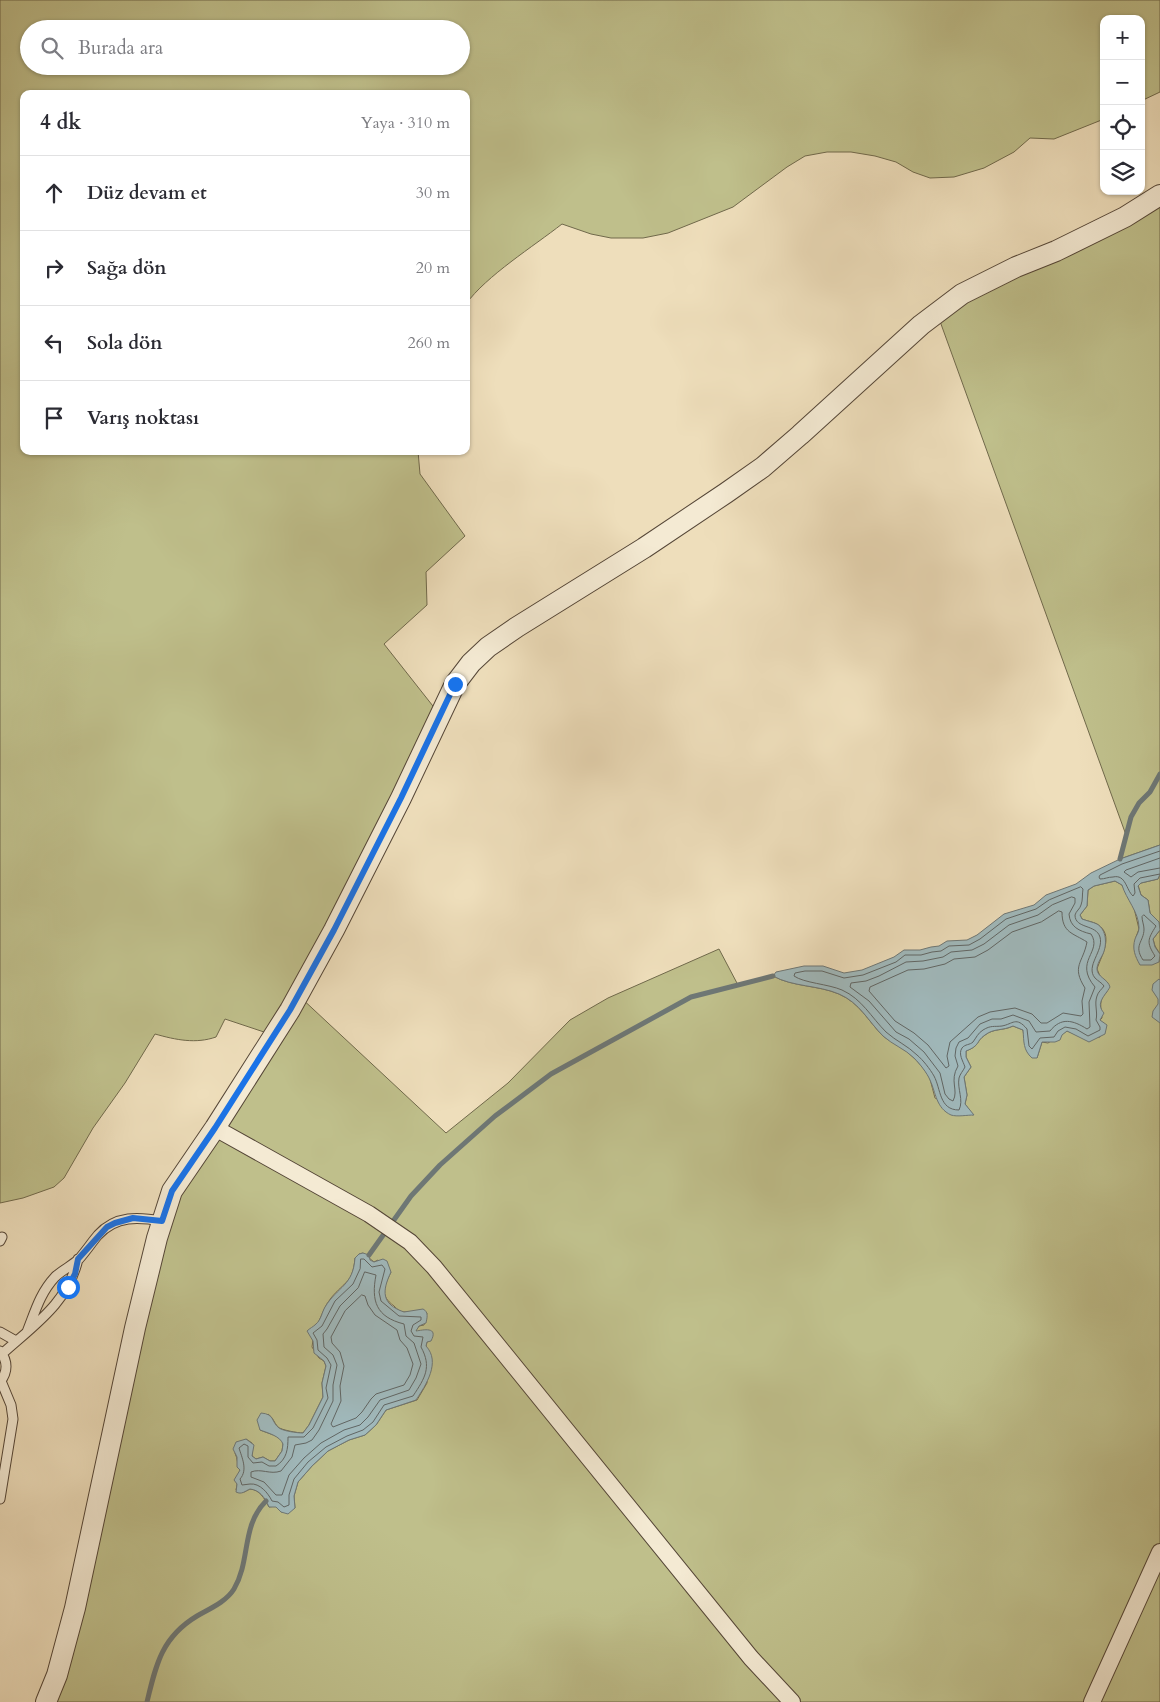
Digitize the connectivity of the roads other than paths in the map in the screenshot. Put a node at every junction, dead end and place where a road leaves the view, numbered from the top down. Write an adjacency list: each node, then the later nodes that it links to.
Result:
1 (1160, 195): 2 (street)
2 (215, 1128): 3 (street); 13 (street)
3 (162, 1221): 4 (lane); 12 (street)
4 (78, 1259): 6 (lane); 6 (lane)
5 (0, 1332): 7 (lane)
6 (27, 1332): 7 (lane)
7 (16, 1341): 8 (lane)
8 (1, 1353): 9 (lane)
9 (1, 1382): 10 (lane)
10 (0, 1499)
11 (1160, 1552): 14 (street)
12 (46, 1702)
13 (792, 1702)
14 (1092, 1702)

